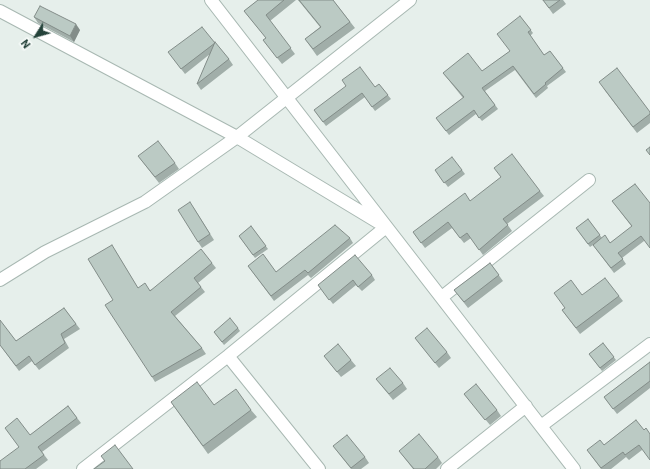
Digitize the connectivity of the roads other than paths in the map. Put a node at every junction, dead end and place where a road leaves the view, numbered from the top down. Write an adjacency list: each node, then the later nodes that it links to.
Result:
1 (211, 0): 4 (street)
2 (410, 0): 4 (street)
3 (0, 11): 5 (street)
4 (286, 96): 5 (street); 7 (street)
5 (237, 137): 7 (street); 8 (street)
6 (589, 180): 9 (street)
7 (386, 228): 9 (street); 11 (street)
8 (0, 280)
9 (442, 297): 12 (street)
10 (650, 344): 13 (street)
11 (228, 356): 14 (street); 15 (street)
12 (526, 406): 13 (street); 16 (street)
13 (541, 426): 17 (street)
14 (83, 469)
15 (319, 469)
16 (447, 469)
17 (574, 469)

